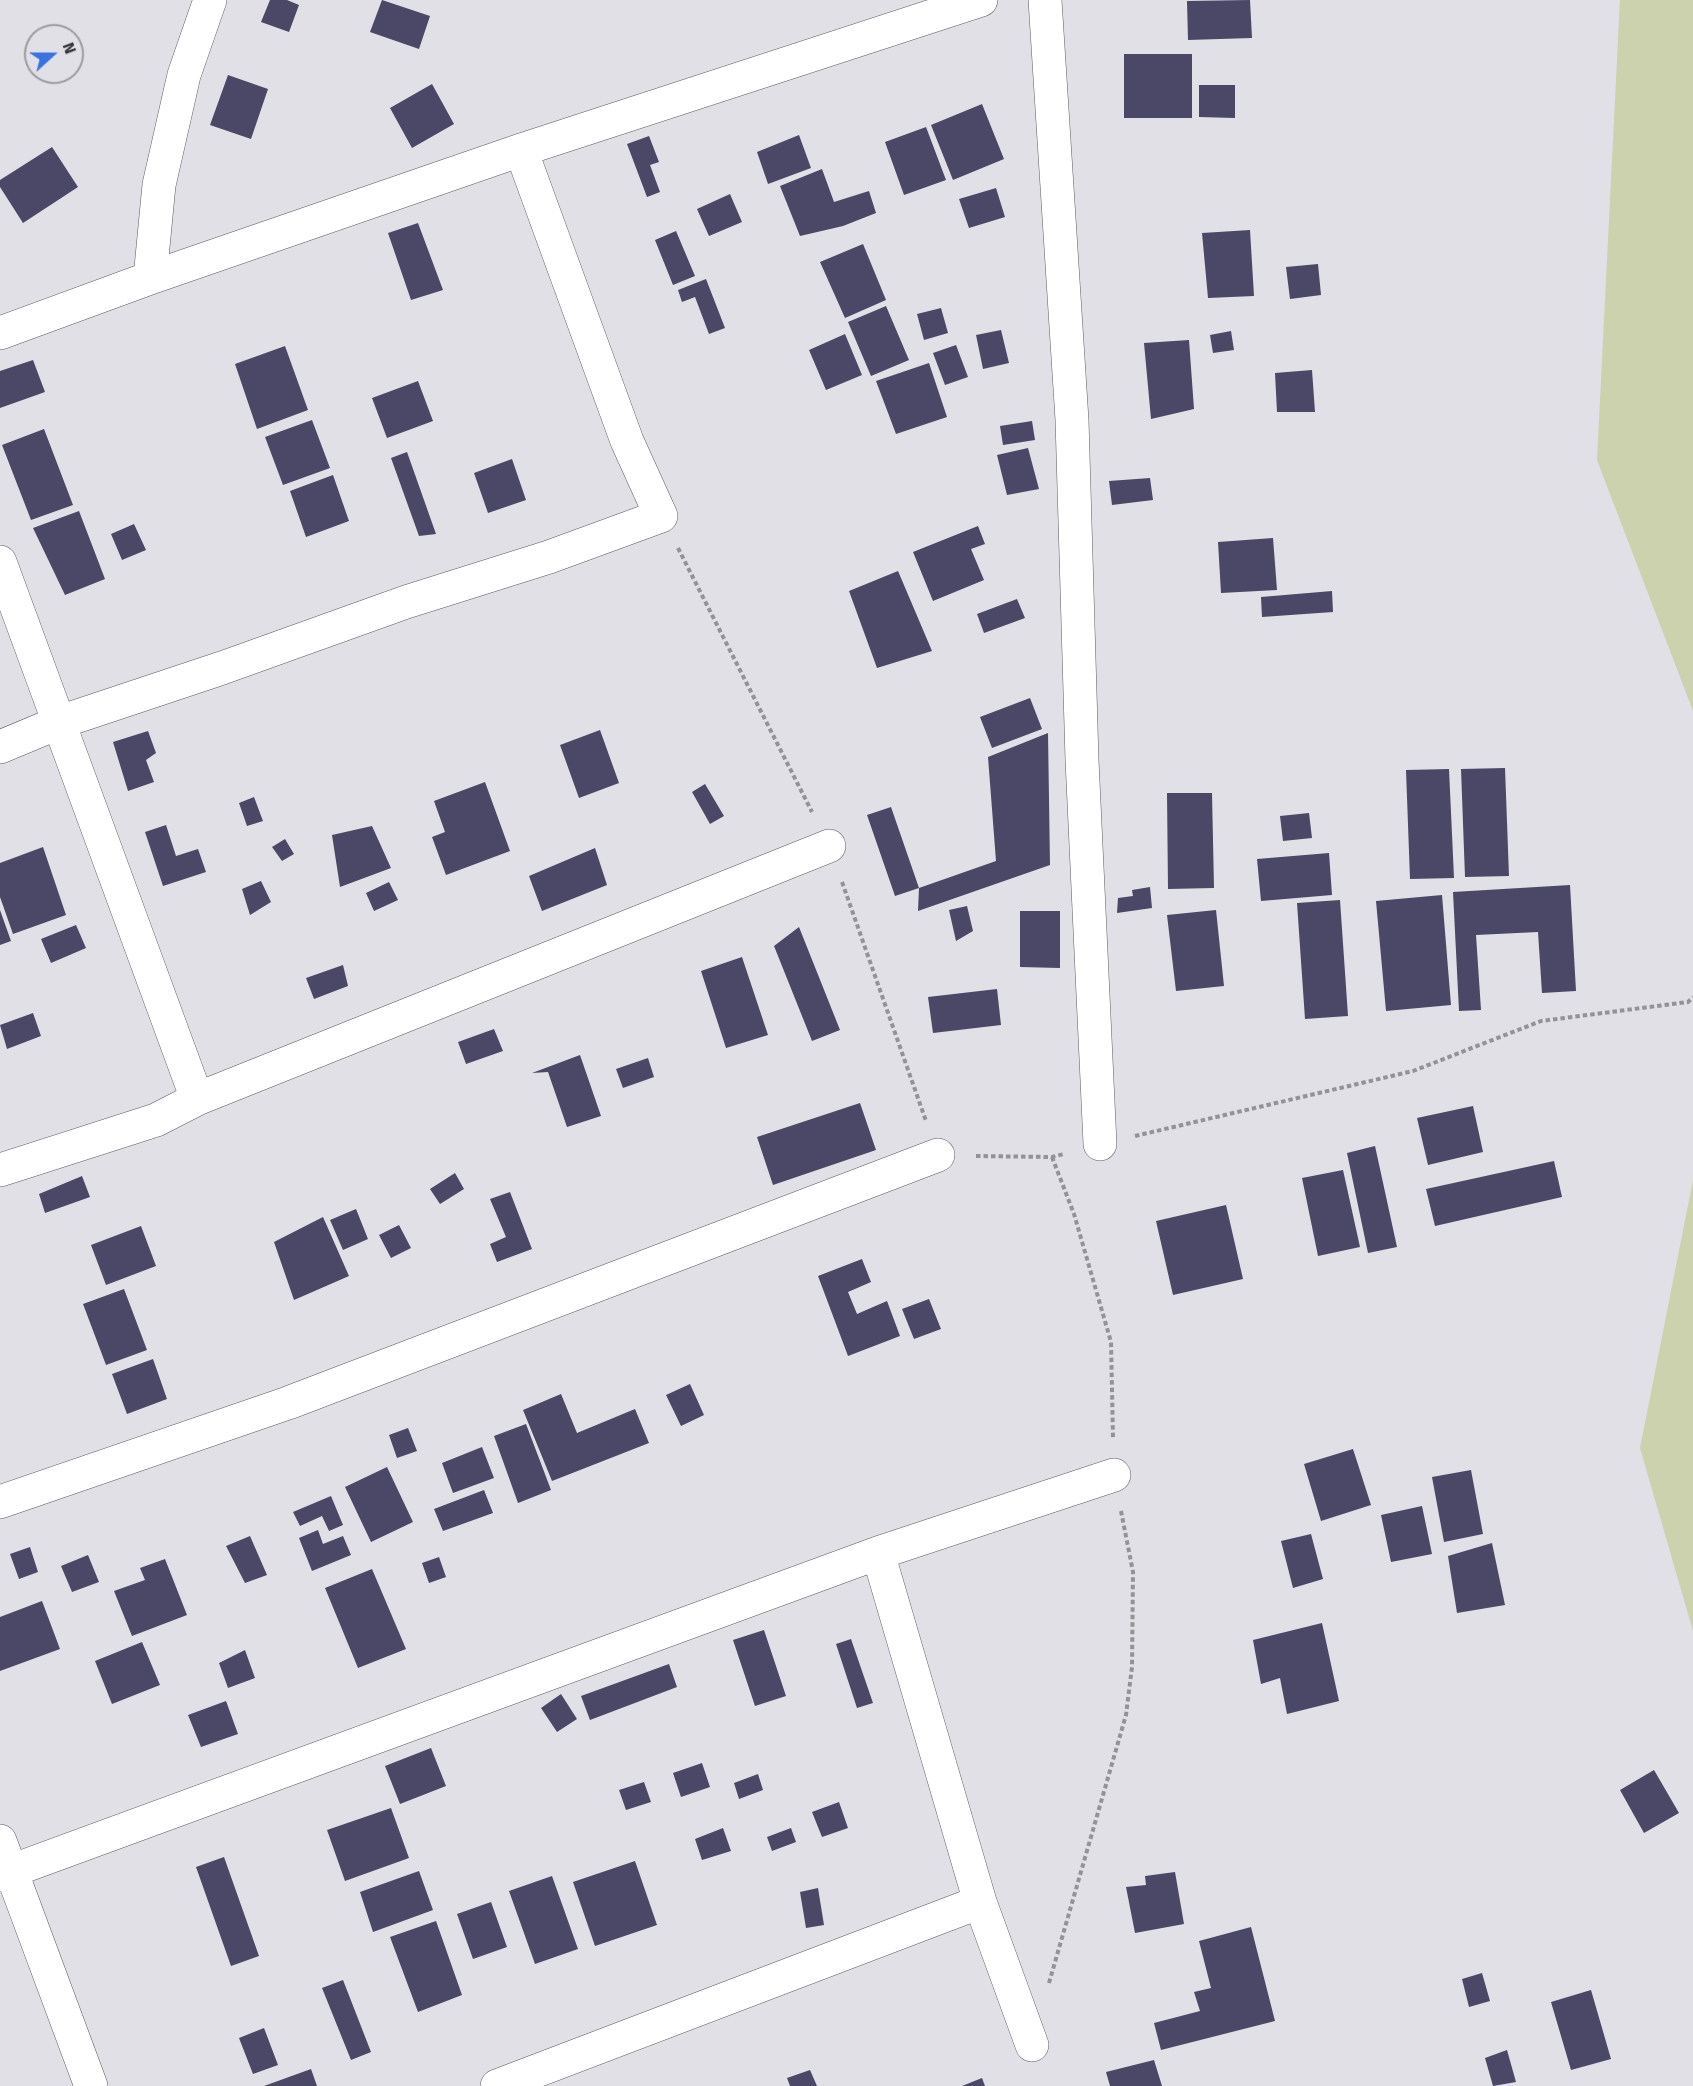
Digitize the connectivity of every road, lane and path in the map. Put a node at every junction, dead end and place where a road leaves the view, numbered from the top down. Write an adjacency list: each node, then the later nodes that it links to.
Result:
1 (210, 0): 5 (street)
2 (981, 0): 4 (street)
3 (1045, 0): 12 (street)
4 (521, 150): 5 (street); 8 (street)
5 (150, 278): 6 (street)
6 (0, 333)
7 (0, 562): 8 (street)
8 (60, 722): 9 (street); 11 (street)
9 (0, 747)
10 (829, 846): 11 (street)
11 (197, 1099): 15 (street)
12 (1100, 1144)
13 (938, 1155): 17 (street)
14 (1052, 1157): 16 (path)
15 (0, 1170)
16 (1114, 1474): 18 (street); 22 (path)
17 (0, 1502)
18 (878, 1554): 20 (street); 21 (street)
19 (0, 1841): 20 (street)
20 (5, 1873): 24 (street)
21 (980, 1902): 23 (street); 25 (street)
22 (1048, 1988)
23 (1032, 2045)
24 (91, 2086)
25 (497, 2086)

